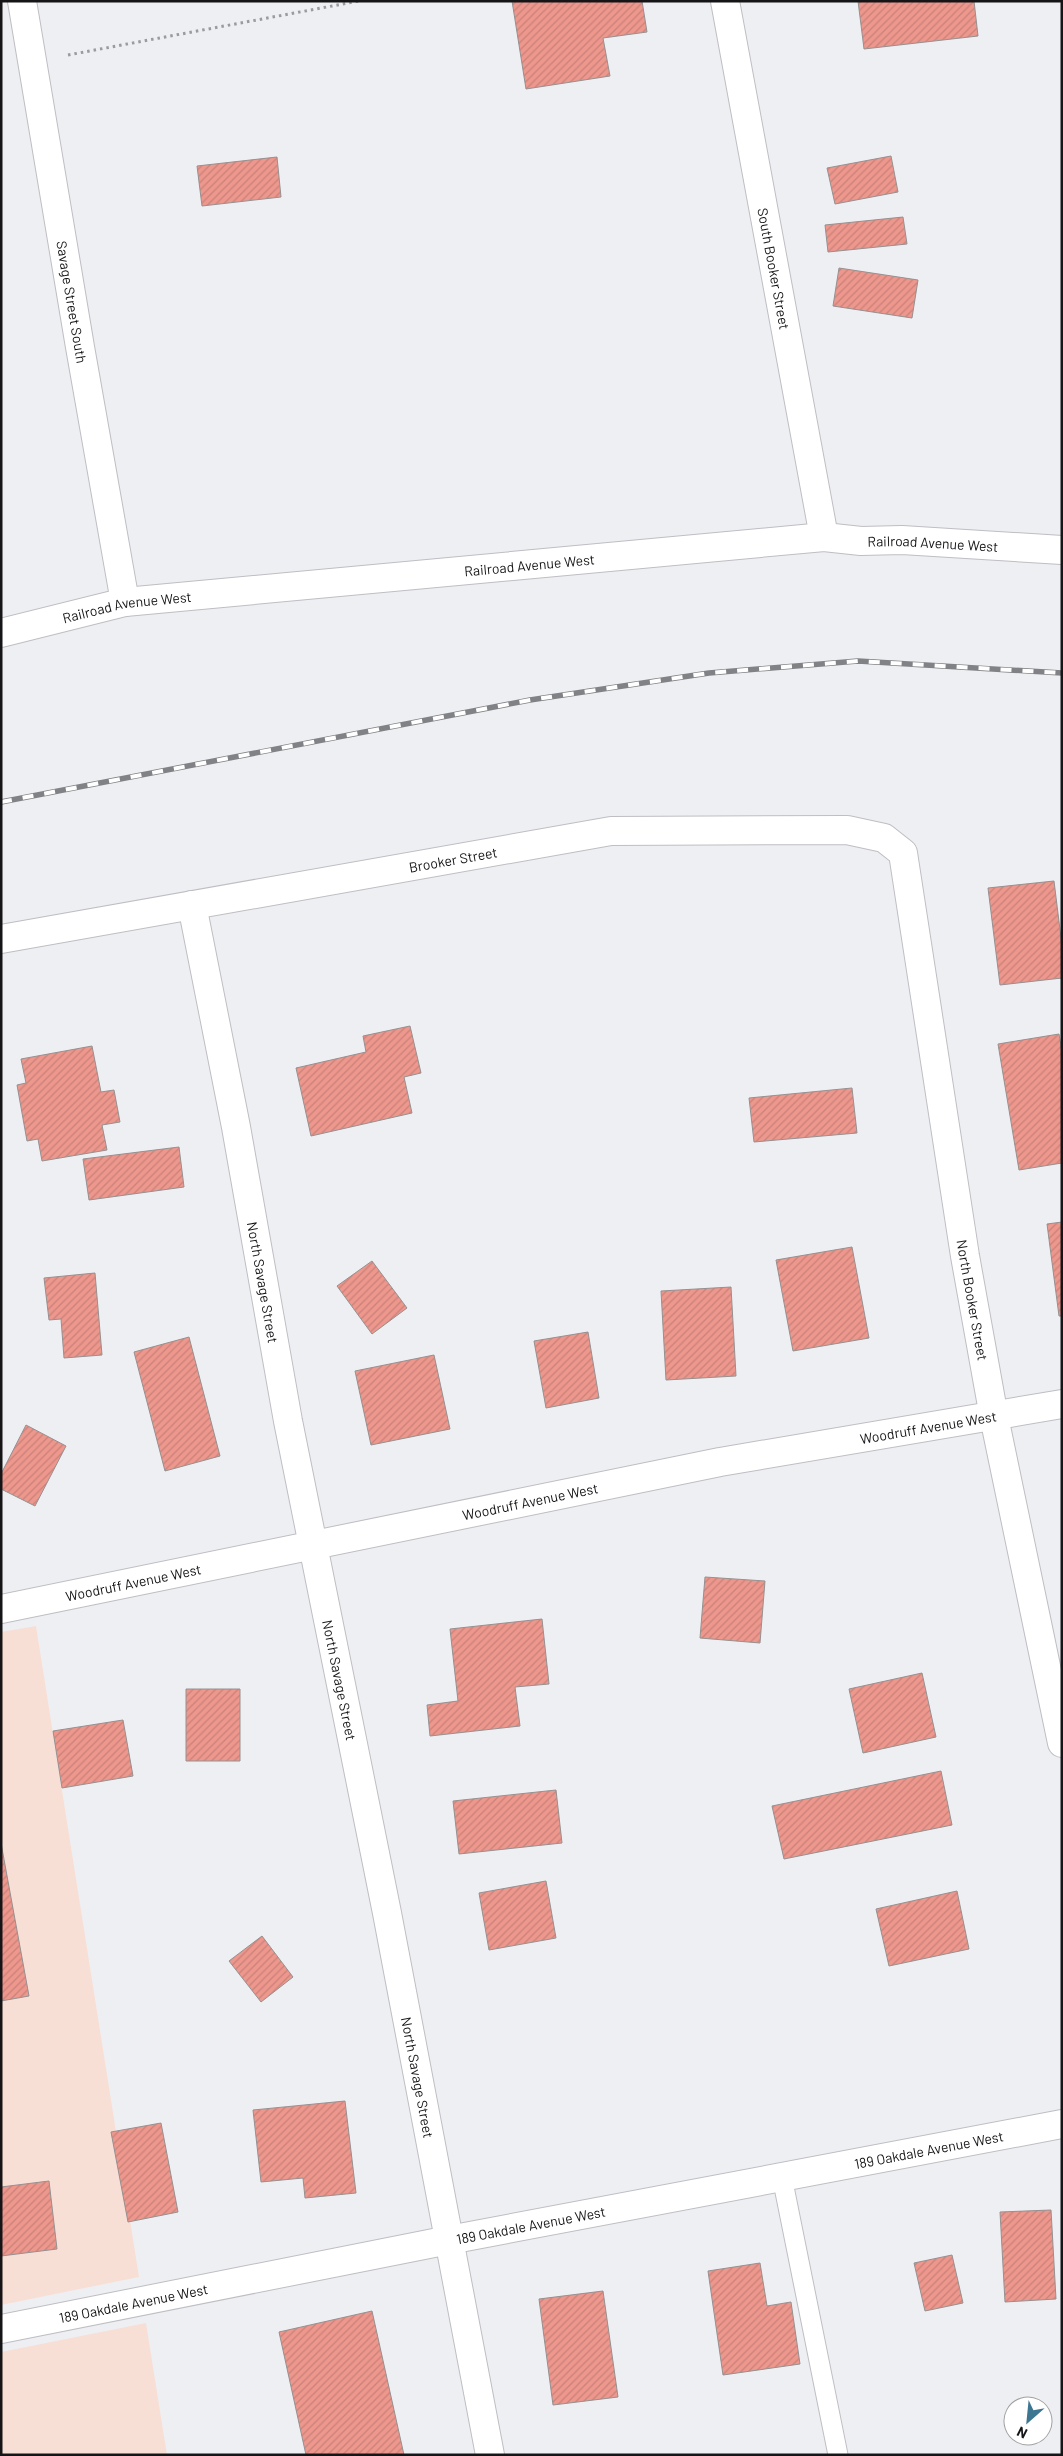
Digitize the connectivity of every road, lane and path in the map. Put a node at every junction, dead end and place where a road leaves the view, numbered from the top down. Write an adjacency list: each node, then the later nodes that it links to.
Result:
1 (22, 1): 4 (street, Savage Street South)
2 (359, 1): 4 (path)
3 (725, 1): 5 (street, South Booker Street)
4 (32, 61): 7 (street, Savage Street South)
5 (824, 537): 6 (street, Railroad Avenue West); 7 (street, Railroad Avenue West)
6 (1062, 550)
7 (125, 602): 8 (street, Railroad Avenue West)
8 (1, 632)
9 (903, 853): 10 (street, Brooker Street); 13 (street, North Booker Street)
10 (192, 906): 11 (street, Brooker Street); 14 (street, North Savage Street)
11 (1, 939)
12 (1062, 1404): 13 (street, Woodruff Avenue West)
13 (994, 1416): 14 (street, Woodruff Avenue West); 16 (street, North Booker Street)
14 (313, 1546): 15 (street, Woodruff Avenue West); 19 (street, North Savage Street)
15 (1, 1609)
16 (1062, 1743)
17 (1062, 2124): 18 (street, 189 Oakdale Avenue West)
18 (782, 2177): 19 (street, 189 Oakdale Avenue West); 22 (lane)
19 (449, 2240): 20 (street, 189 Oakdale Avenue West); 21 (street, North Savage Street)
20 (1, 2328)
21 (490, 2455)
22 (838, 2455)

